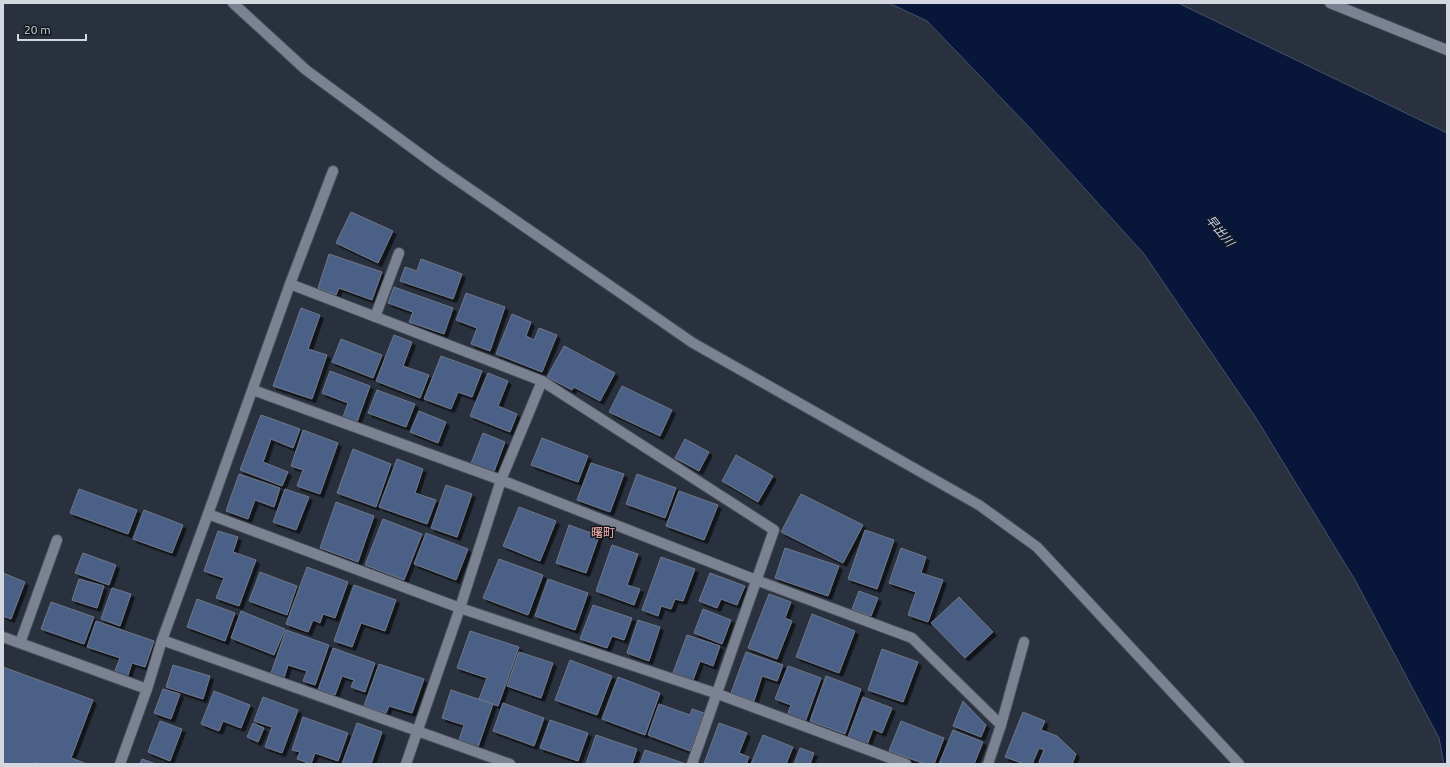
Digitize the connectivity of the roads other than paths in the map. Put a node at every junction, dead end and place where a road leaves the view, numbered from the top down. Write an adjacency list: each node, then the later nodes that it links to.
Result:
1 (233, 3): 29 (street)
2 (1330, 3): 3 (street)
3 (1447, 50)
4 (333, 171): 6 (street)
5 (399, 253): 7 (street)
6 (290, 284): 7 (street); 9 (street)
7 (375, 317): 8 (street)
8 (542, 381): 10 (street); 13 (street)
9 (253, 390): 10 (street); 11 (street)
10 (501, 480): 13 (street); 14 (street)
11 (208, 514): 14 (street); 16 (street)
12 (57, 540): 18 (street)
13 (756, 580): 20 (street); 21 (street)
14 (460, 608): 20 (street); 22 (street)
15 (3, 637): 18 (street)
16 (162, 640): 19 (street); 22 (street)
17 (1024, 642): 21 (street)
18 (20, 643): 19 (street)
19 (147, 689): 23 (street)
20 (718, 694): 26 (street); 27 (street)
21 (1001, 725): 28 (street)
22 (418, 731): 24 (street); 25 (street)
23 (120, 764)
24 (406, 764)
25 (510, 764)
26 (692, 764)
27 (906, 764)
28 (988, 764)
29 (1239, 764)

